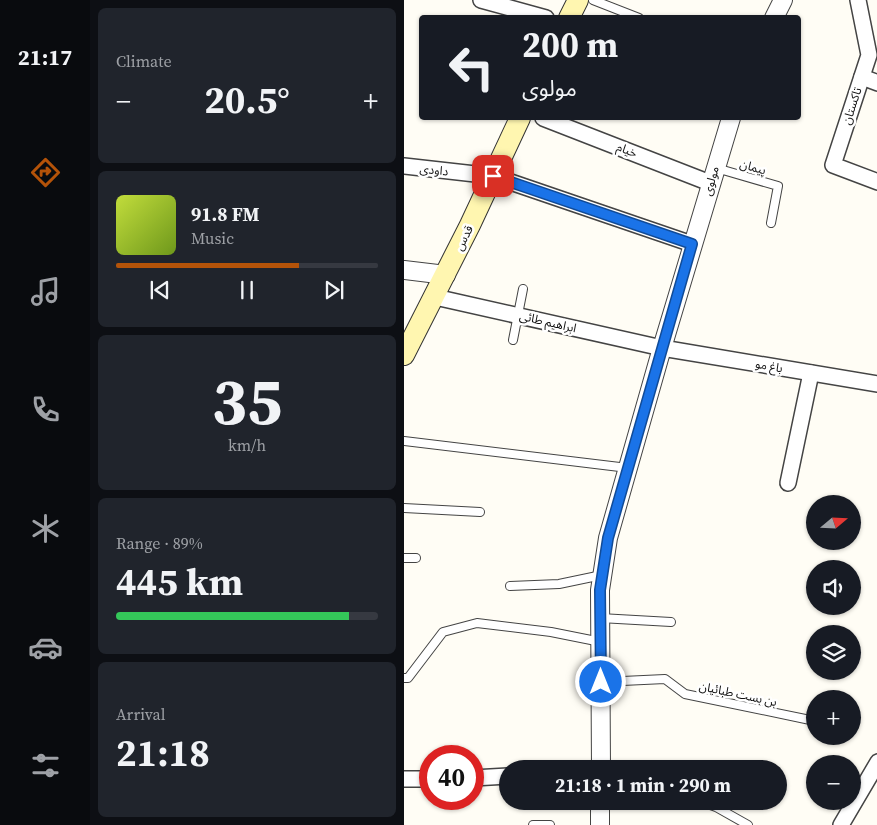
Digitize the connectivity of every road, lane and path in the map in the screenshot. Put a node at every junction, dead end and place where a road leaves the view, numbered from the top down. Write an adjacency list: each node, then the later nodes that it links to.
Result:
1 (481, 0): 6 (street)
2 (578, 0): 7 (main road)
3 (593, 0): 8 (lane)
4 (783, 0): 9 (street)
5 (858, 0): 10 (street, تاکستان)
6 (535, 15)
7 (570, 15)
8 (631, 15)
9 (776, 15)
10 (871, 38): 11 (street, تاکستان)
11 (862, 77): 12 (street); 19 (street, تاکستان)
12 (877, 84)
13 (519, 120): 17 (main road, قدس)
14 (549, 120): 18 (street, خیام)
15 (730, 120): 18 (street, مولوی)
16 (404, 166): 17 (street, داودی)
17 (493, 176): 21 (street); 23 (main road, قدس)
18 (712, 176): 20 (lane, پیمان); 21 (street, مولوی)
19 (877, 182)
20 (771, 223)
21 (692, 244): 28 (street, مولوی)
22 (404, 270): 23 (street)
23 (446, 275): 25 (main road, قدس)
24 (523, 289): 26 (lane)
25 (435, 297): 26 (street, ابراهیم طائی); 29 (main road, قدس)
26 (516, 315): 27 (lane); 28 (street, ابراهیم طائی)
27 (513, 340)
28 (662, 348): 30 (street, باغ مو); 33 (street, مولوی)
29 (404, 356)
30 (811, 373): 31 (street, باغ مو); 34 (street)
31 (877, 384)
32 (404, 441): 33 (lane)
33 (628, 468): 39 (street, مولوی)
34 (788, 483)
35 (404, 508): 36 (lane)
36 (480, 512)
37 (404, 558): 38 (lane)
38 (416, 558)
39 (603, 575): 40 (lane); 41 (street, مولوی)
40 (510, 586)
41 (600, 618): 42 (lane); 43 (street, مولوی)
42 (671, 622)
43 (601, 642): 44 (lane); 45 (street, مولوی)
44 (404, 678)
45 (601, 682): 46 (lane, بن بست طبائیان); 47 (street, مولوی)
46 (806, 719)
47 (601, 760)
48 (877, 762): 59 (street)
49 (484, 777): 50 (street)
50 (499, 777)
51 (404, 779): 52 (street)
52 (419, 779)
53 (600, 810): 57 (street)
54 (721, 810): 58 (lane)
55 (533, 825): 56 (lane)
56 (550, 825)
57 (600, 825)
58 (748, 825)
59 (841, 825)

